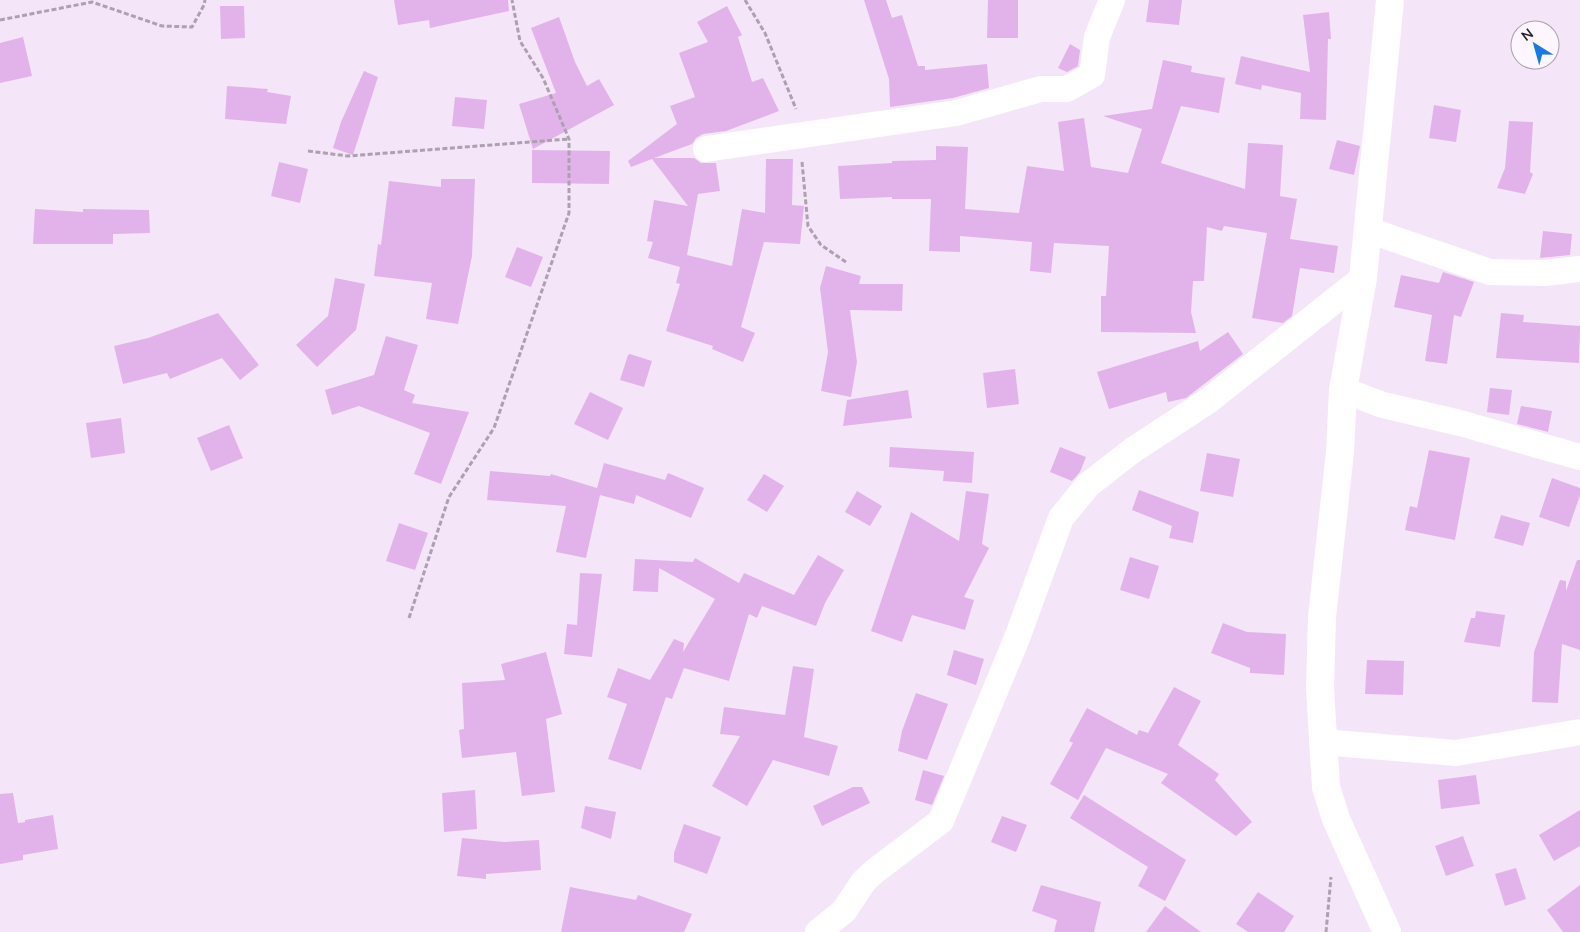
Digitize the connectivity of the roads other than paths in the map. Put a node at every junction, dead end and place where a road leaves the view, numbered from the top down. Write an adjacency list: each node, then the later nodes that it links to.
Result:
1 (1112, 0): 3 (street)
2 (1390, 0): 4 (street)
3 (706, 149)
4 (1368, 230): 5 (street); 6 (street)
5 (1580, 269)
6 (1364, 278): 7 (street); 11 (street)
7 (1343, 390): 8 (street); 10 (street)
8 (1580, 457)
9 (1580, 732): 10 (street)
10 (1322, 742): 12 (street)
11 (818, 932)
12 (1387, 932)

